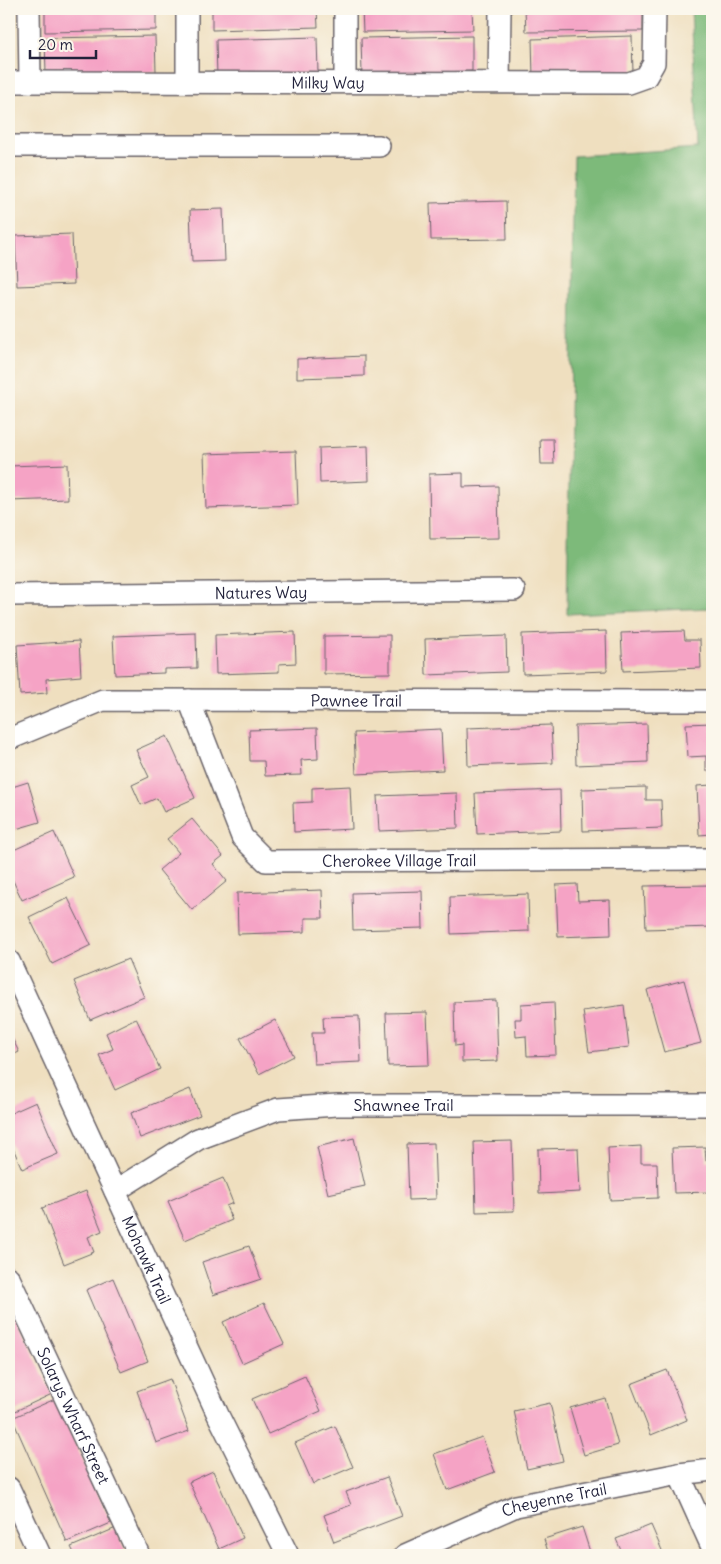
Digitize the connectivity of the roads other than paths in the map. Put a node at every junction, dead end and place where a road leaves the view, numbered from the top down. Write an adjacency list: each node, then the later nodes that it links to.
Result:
1 (29, 9): 6 (street)
2 (187, 9): 7 (street)
3 (345, 9): 8 (street)
4 (500, 9): 9 (street)
5 (655, 9): 9 (street, Milky Way)
6 (19, 82): 7 (street, Milky Way)
7 (188, 82): 8 (street, Milky Way)
8 (345, 82): 9 (street, Milky Way)
9 (499, 82)
10 (9, 146): 11 (street)
11 (379, 146)
12 (514, 590): 13 (street, Natures Way)
13 (9, 595)
14 (189, 700): 15 (street, Pawnee Trail); 16 (street, Pawnee Trail); 17 (street, Cherokee Village Trail)
15 (712, 701)
16 (9, 739)
17 (712, 859)
18 (9, 961): 20 (street, Mohawk Trail)
19 (712, 1105): 20 (street, Shawnee Trail)
20 (114, 1191): 28 (street, Mohawk Trail)
21 (11, 1288): 27 (street, Solarys Wharf Street)
22 (712, 1470): 23 (street, Cheyenne Trail)
23 (679, 1474): 25 (street); 29 (street, Cheyenne Trail)
24 (9, 1488): 26 (street)
25 (712, 1547)
26 (40, 1555)
27 (139, 1555)
28 (288, 1555)
29 (405, 1555)

